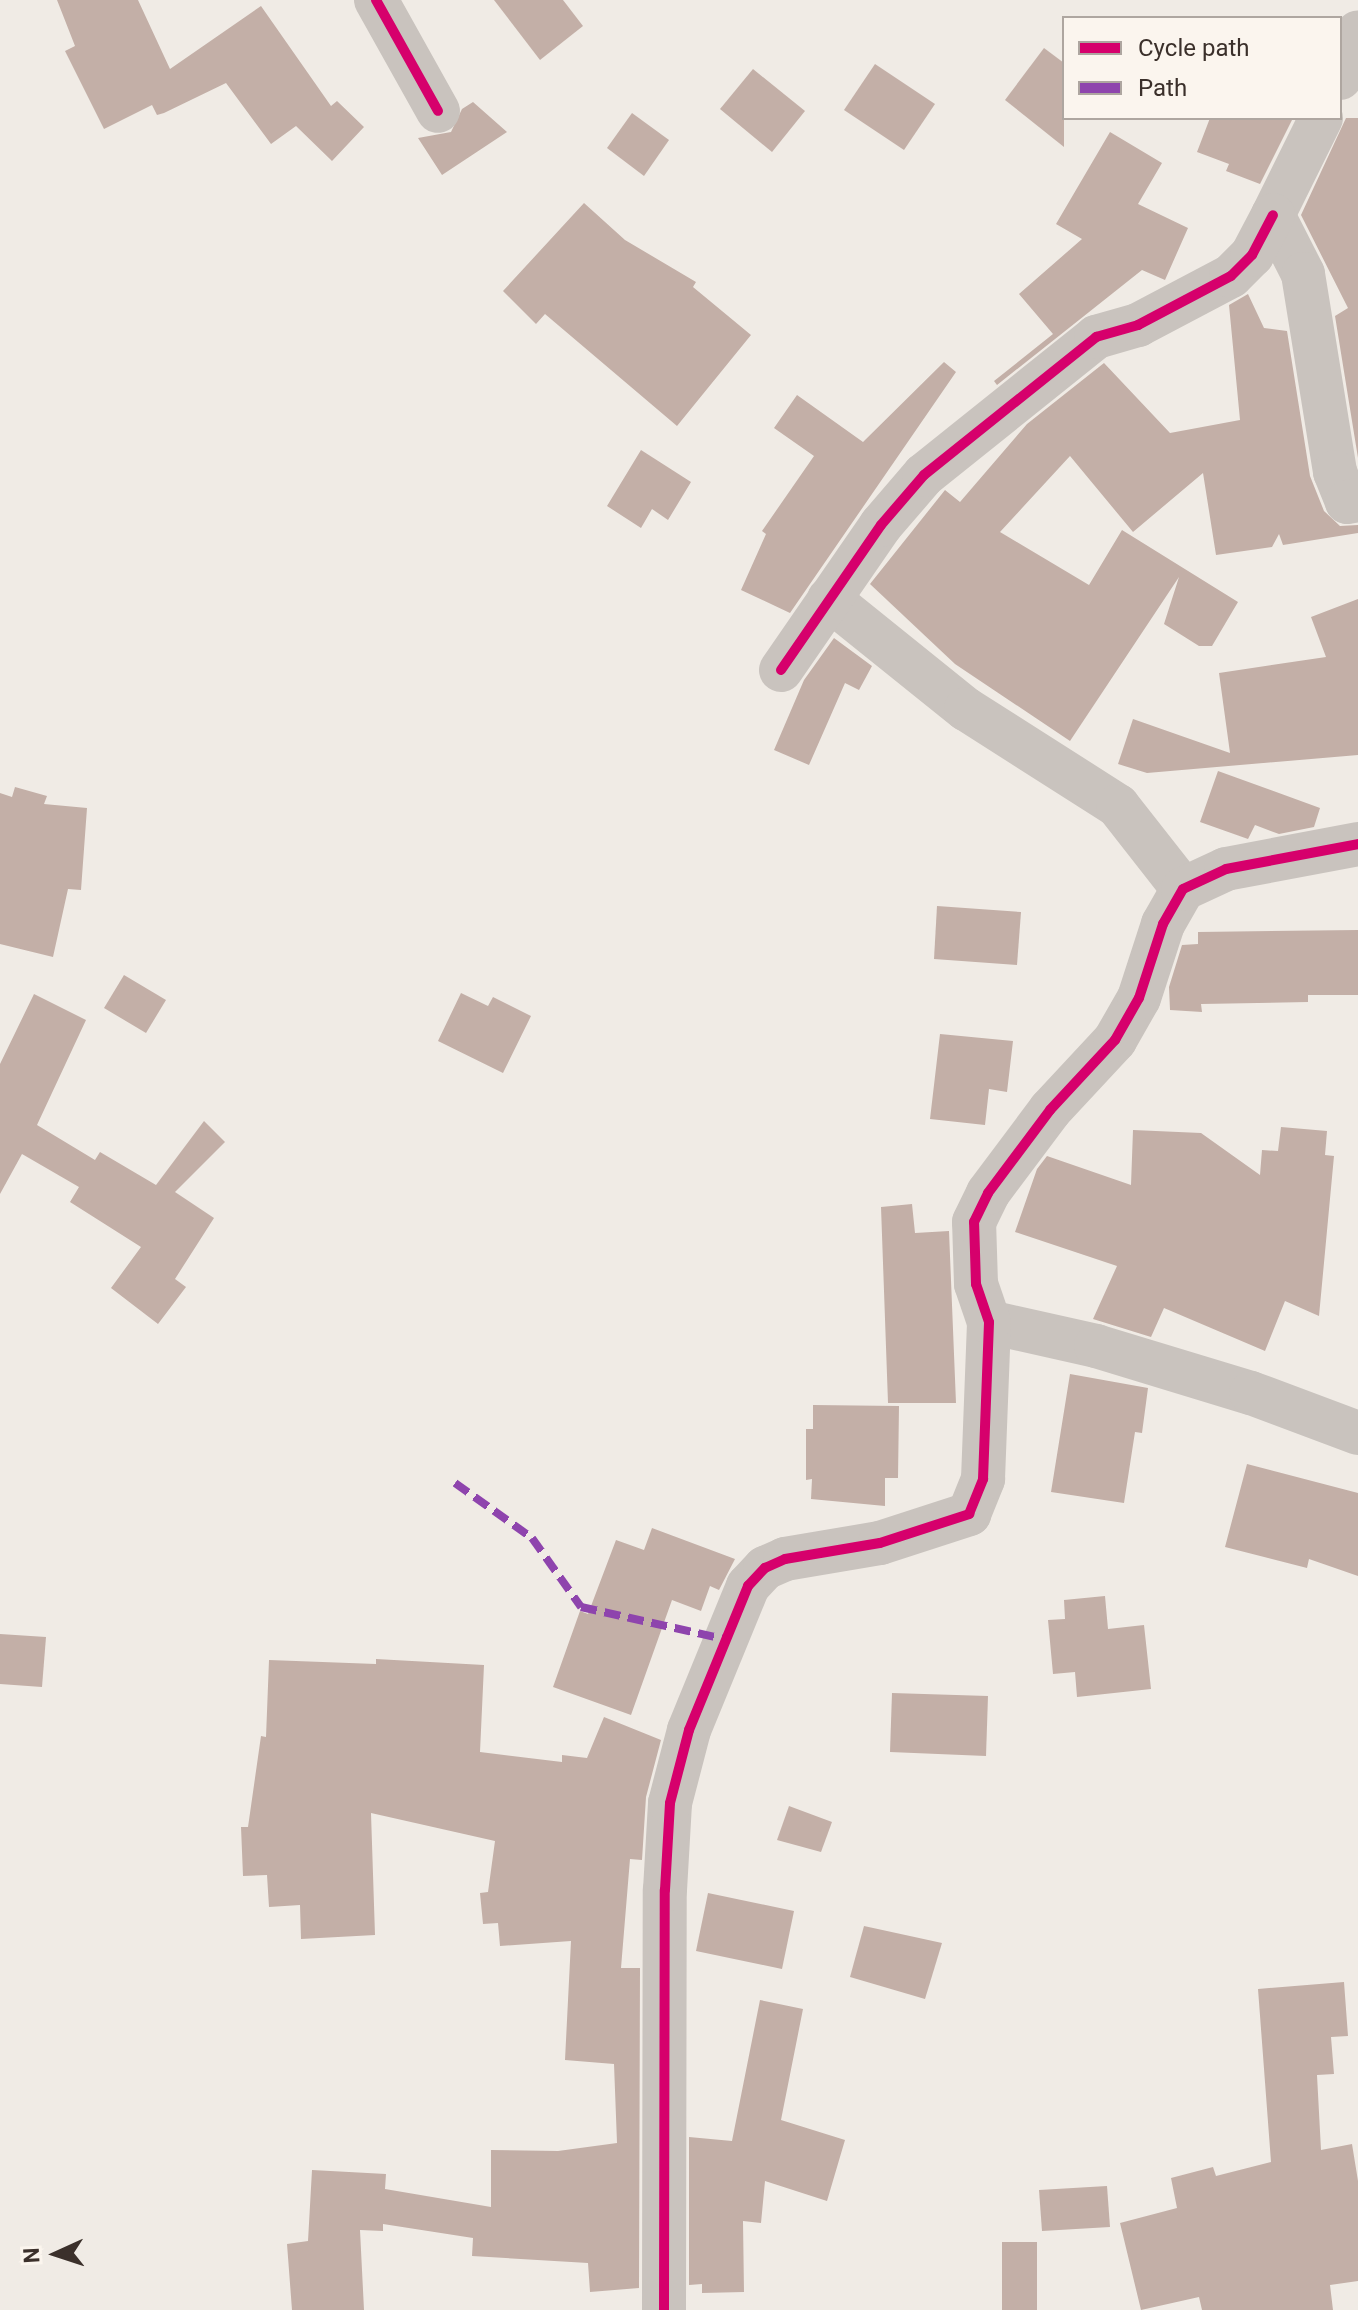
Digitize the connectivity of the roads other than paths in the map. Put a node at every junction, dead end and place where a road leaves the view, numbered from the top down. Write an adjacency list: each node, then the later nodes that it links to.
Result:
1 (376, 0): 4 (street)
2 (1358, 32): 3 (street)
3 (1342, 73)
4 (438, 111)
5 (1320, 120): 6 (street)
6 (1273, 215): 7 (street); 8 (street)
7 (1358, 500)
8 (829, 599): 9 (street); 11 (street)
9 (781, 670)
10 (1358, 844): 11 (street)
11 (1183, 889): 12 (street)
12 (989, 1322): 13 (street); 14 (street)
13 (1358, 1433)
14 (664, 2310)

